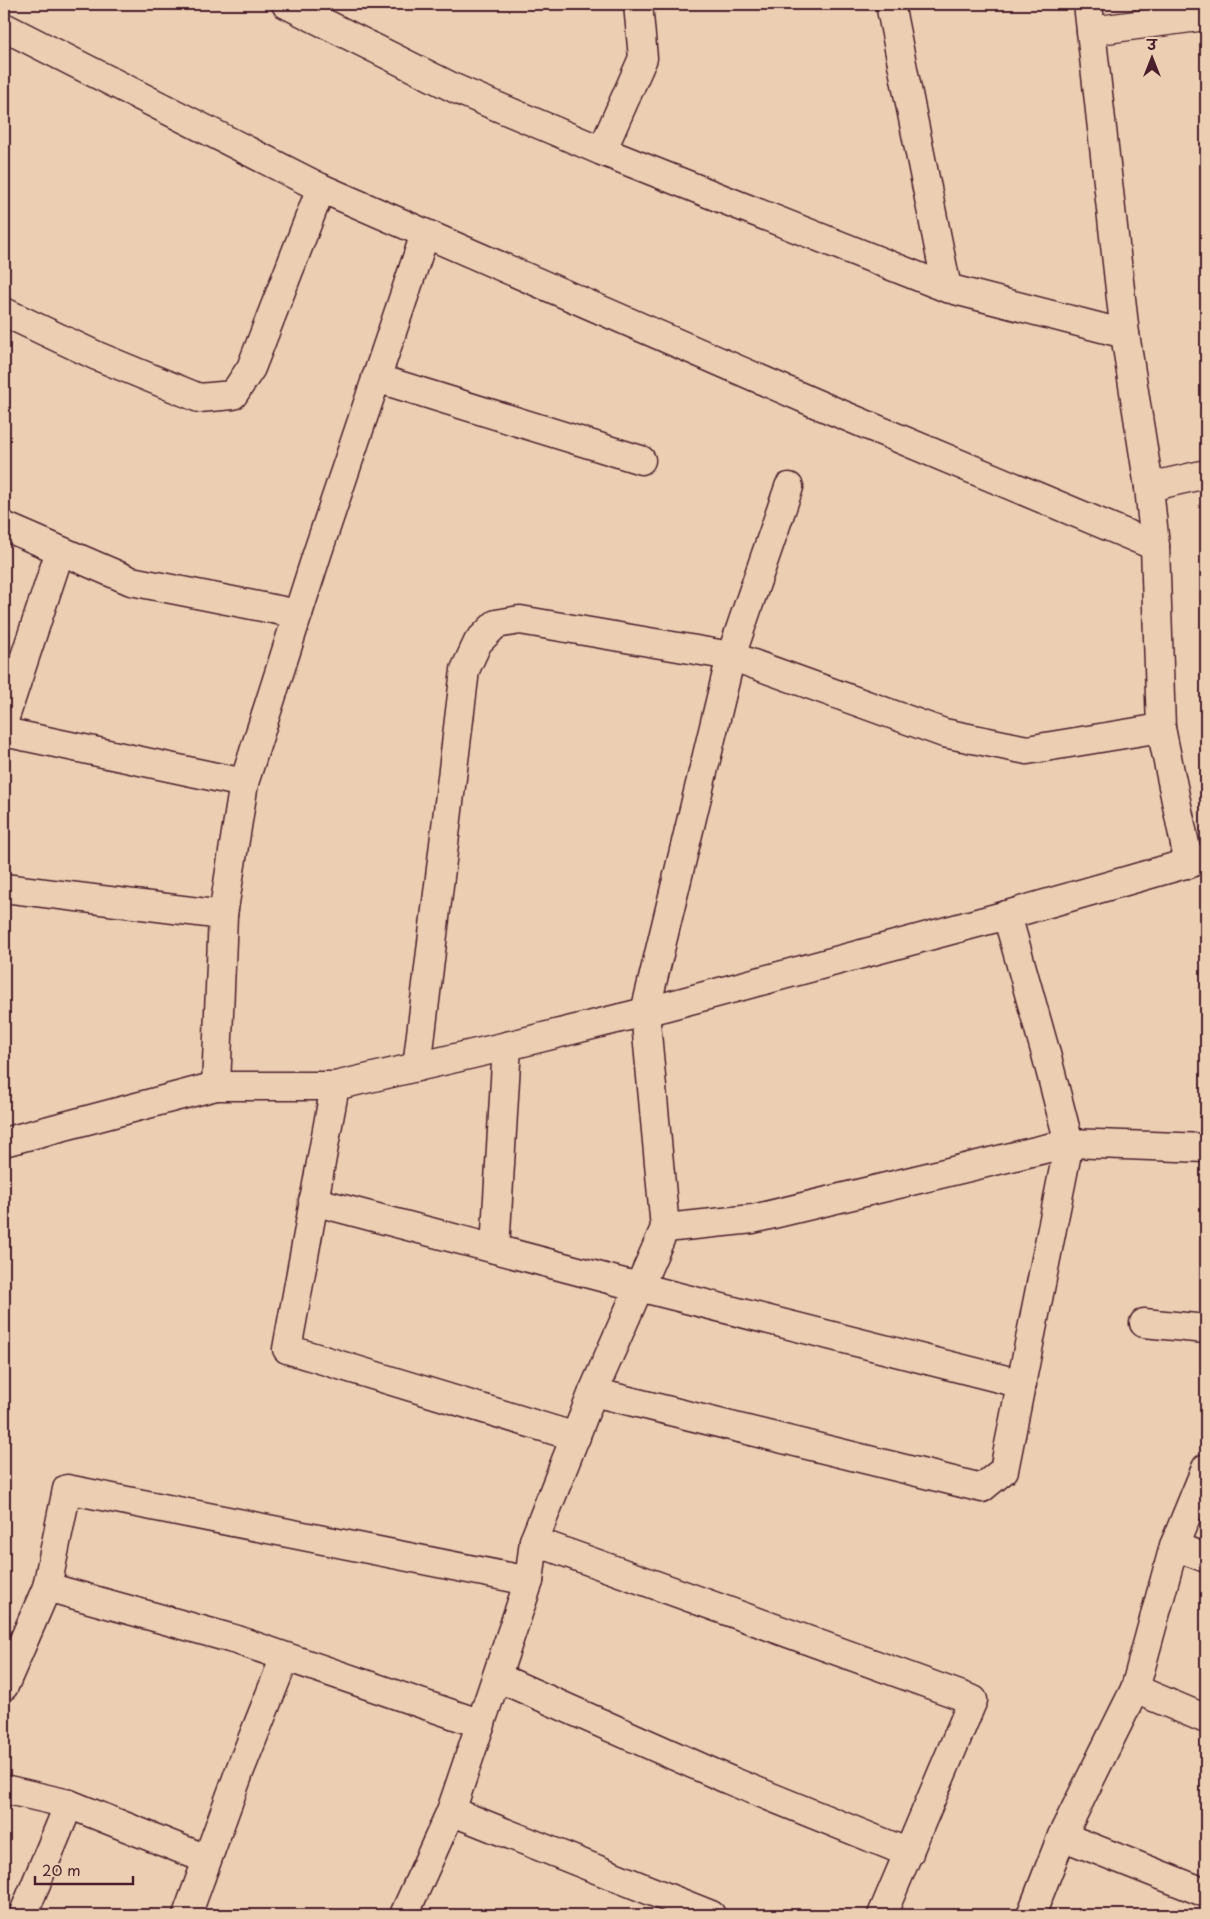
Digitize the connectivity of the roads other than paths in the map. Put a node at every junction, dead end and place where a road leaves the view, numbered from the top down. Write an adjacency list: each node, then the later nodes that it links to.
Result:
1 (286, 4): 8 (street)
2 (638, 4): 8 (street)
3 (890, 4): 11 (street)
4 (1088, 4): 7 (street)
5 (1206, 16): 7 (street)
6 (4, 27): 9 (street)
7 (1091, 31): 13 (street)
8 (602, 152): 11 (street)
9 (321, 188): 10 (street); 12 (street)
10 (425, 234): 14 (street); 20 (street)
11 (947, 288): 13 (street)
12 (4, 312)
13 (1125, 334): 18 (street)
14 (376, 378): 15 (street); 22 (street)
15 (641, 460)
16 (1206, 474): 18 (street)
17 (789, 487): 23 (street)
18 (1149, 487): 20 (street)
19 (4, 526): 21 (street)
20 (1155, 546): 25 (street)
21 (60, 551): 22 (street); 24 (street)
22 (298, 614): 27 (street)
23 (731, 656): 25 (street); 32 (street); 34 (street)
24 (4, 720)
25 (1161, 728): 28 (street)
26 (4, 732): 27 (street)
27 (244, 783): 30 (street)
28 (1197, 861): 31 (street)
29 (4, 888): 30 (street)
30 (223, 915): 35 (street)
31 (1007, 915): 32 (street); 38 (street)
32 (644, 1012): 33 (street); 41 (street)
33 (507, 1046): 34 (street); 42 (street)
34 (417, 1067): 36 (street)
35 (216, 1086): 36 (street); 37 (street)
36 (335, 1086): 40 (street)
37 (4, 1142)
38 (1069, 1143): 39 (street); 41 (street); 46 (street)
39 (1206, 1148)
40 (313, 1201): 42 (street); 48 (street)
41 (665, 1228): 43 (street)
42 (495, 1249): 43 (street)
43 (639, 1287): 46 (street); 47 (street)
44 (1144, 1323): 45 (street)
45 (1206, 1329)
46 (1022, 1384): 47 (street)
47 (592, 1392): 48 (street)
48 (576, 1437): 50 (street)
49 (1206, 1468): 51 (street)
50 (534, 1541): 53 (street); 65 (street)
51 (1174, 1546): 52 (street); 58 (street)
52 (1206, 1558)
53 (529, 1581): 54 (street); 56 (street)
54 (46, 1587): 55 (street); 57 (street)
55 (285, 1657): 60 (street); 66 (street)
56 (497, 1677): 60 (street); 65 (street)
57 (4, 1686)
58 (1135, 1689): 59 (street); 64 (street)
59 (1206, 1718)
60 (481, 1724): 63 (street)
61 (4, 1789): 62 (street)
62 (69, 1804): 66 (street); 68 (street)
63 (451, 1811): 70 (street); 71 (street)
64 (1062, 1836): 67 (street); 73 (street)
65 (909, 1853): 72 (street)
66 (206, 1859): 69 (street)
67 (1206, 1893)
68 (23, 1915)
69 (187, 1915)
70 (404, 1915)
71 (711, 1915)
72 (882, 1915)
73 (1031, 1915)

